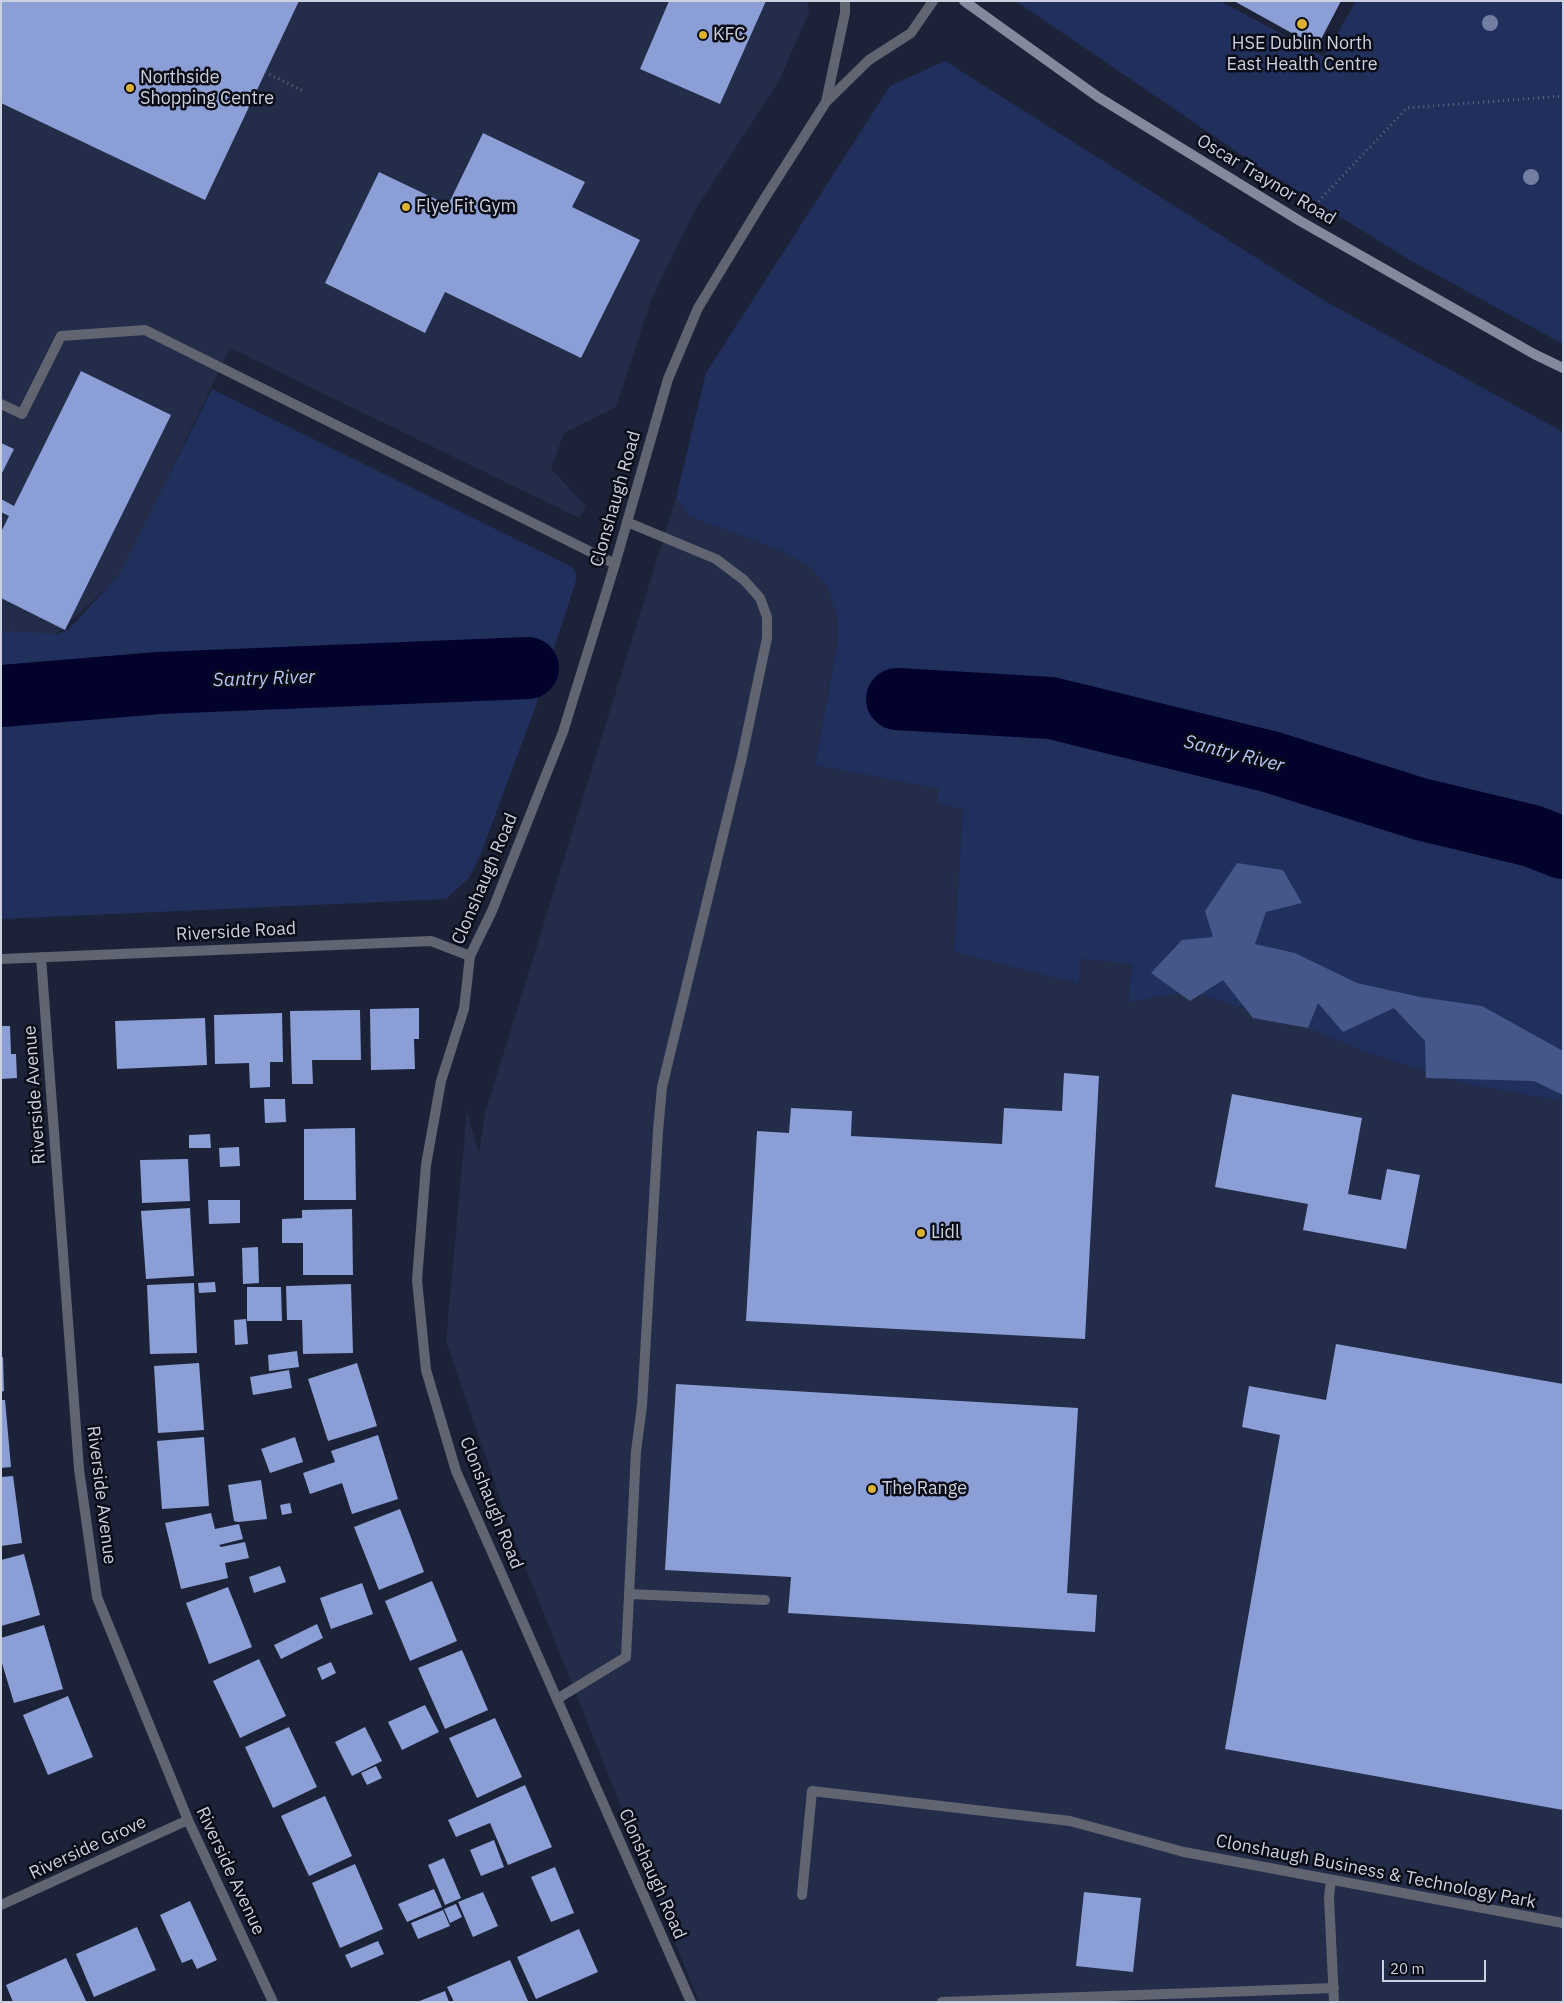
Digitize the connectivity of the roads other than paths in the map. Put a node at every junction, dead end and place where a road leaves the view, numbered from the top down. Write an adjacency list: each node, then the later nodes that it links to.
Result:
1 (845, 1): 4 (street)
2 (933, 1): 4 (street, Clonshaugh Road)
3 (964, 1): 5 (main road, Oscar Traynor Road)
4 (826, 102): 7 (street, Clonshaugh Road)
5 (1563, 368)
6 (1, 404): 8 (street)
7 (627, 522): 8 (street, Clonshaugh Road); 12 (street)
8 (615, 564): 9 (street, Clonshaugh Road)
9 (470, 956): 10 (street, Riverside Road); 14 (street, Clonshaugh Road)
10 (41, 957): 11 (street, Riverside Road); 15 (street, Riverside Avenue)
11 (1, 959)
12 (629, 1594): 13 (street); 14 (street)
13 (765, 1600)
14 (557, 1699): 22 (street, Clonshaugh Road)
15 (188, 1820): 18 (street, Riverside Grove); 21 (street, Riverside Avenue)
16 (1331, 1880): 17 (street, Clonshaugh Business & Technology Park); 19 (street, Clonshaugh Business & Technology Park); 20 (street)
17 (802, 1895)
18 (1, 1905)
19 (1563, 1923)
20 (1334, 1988): 23 (street); 24 (street)
21 (273, 2002)
22 (691, 2002)
23 (942, 2002)
24 (1334, 2002)

